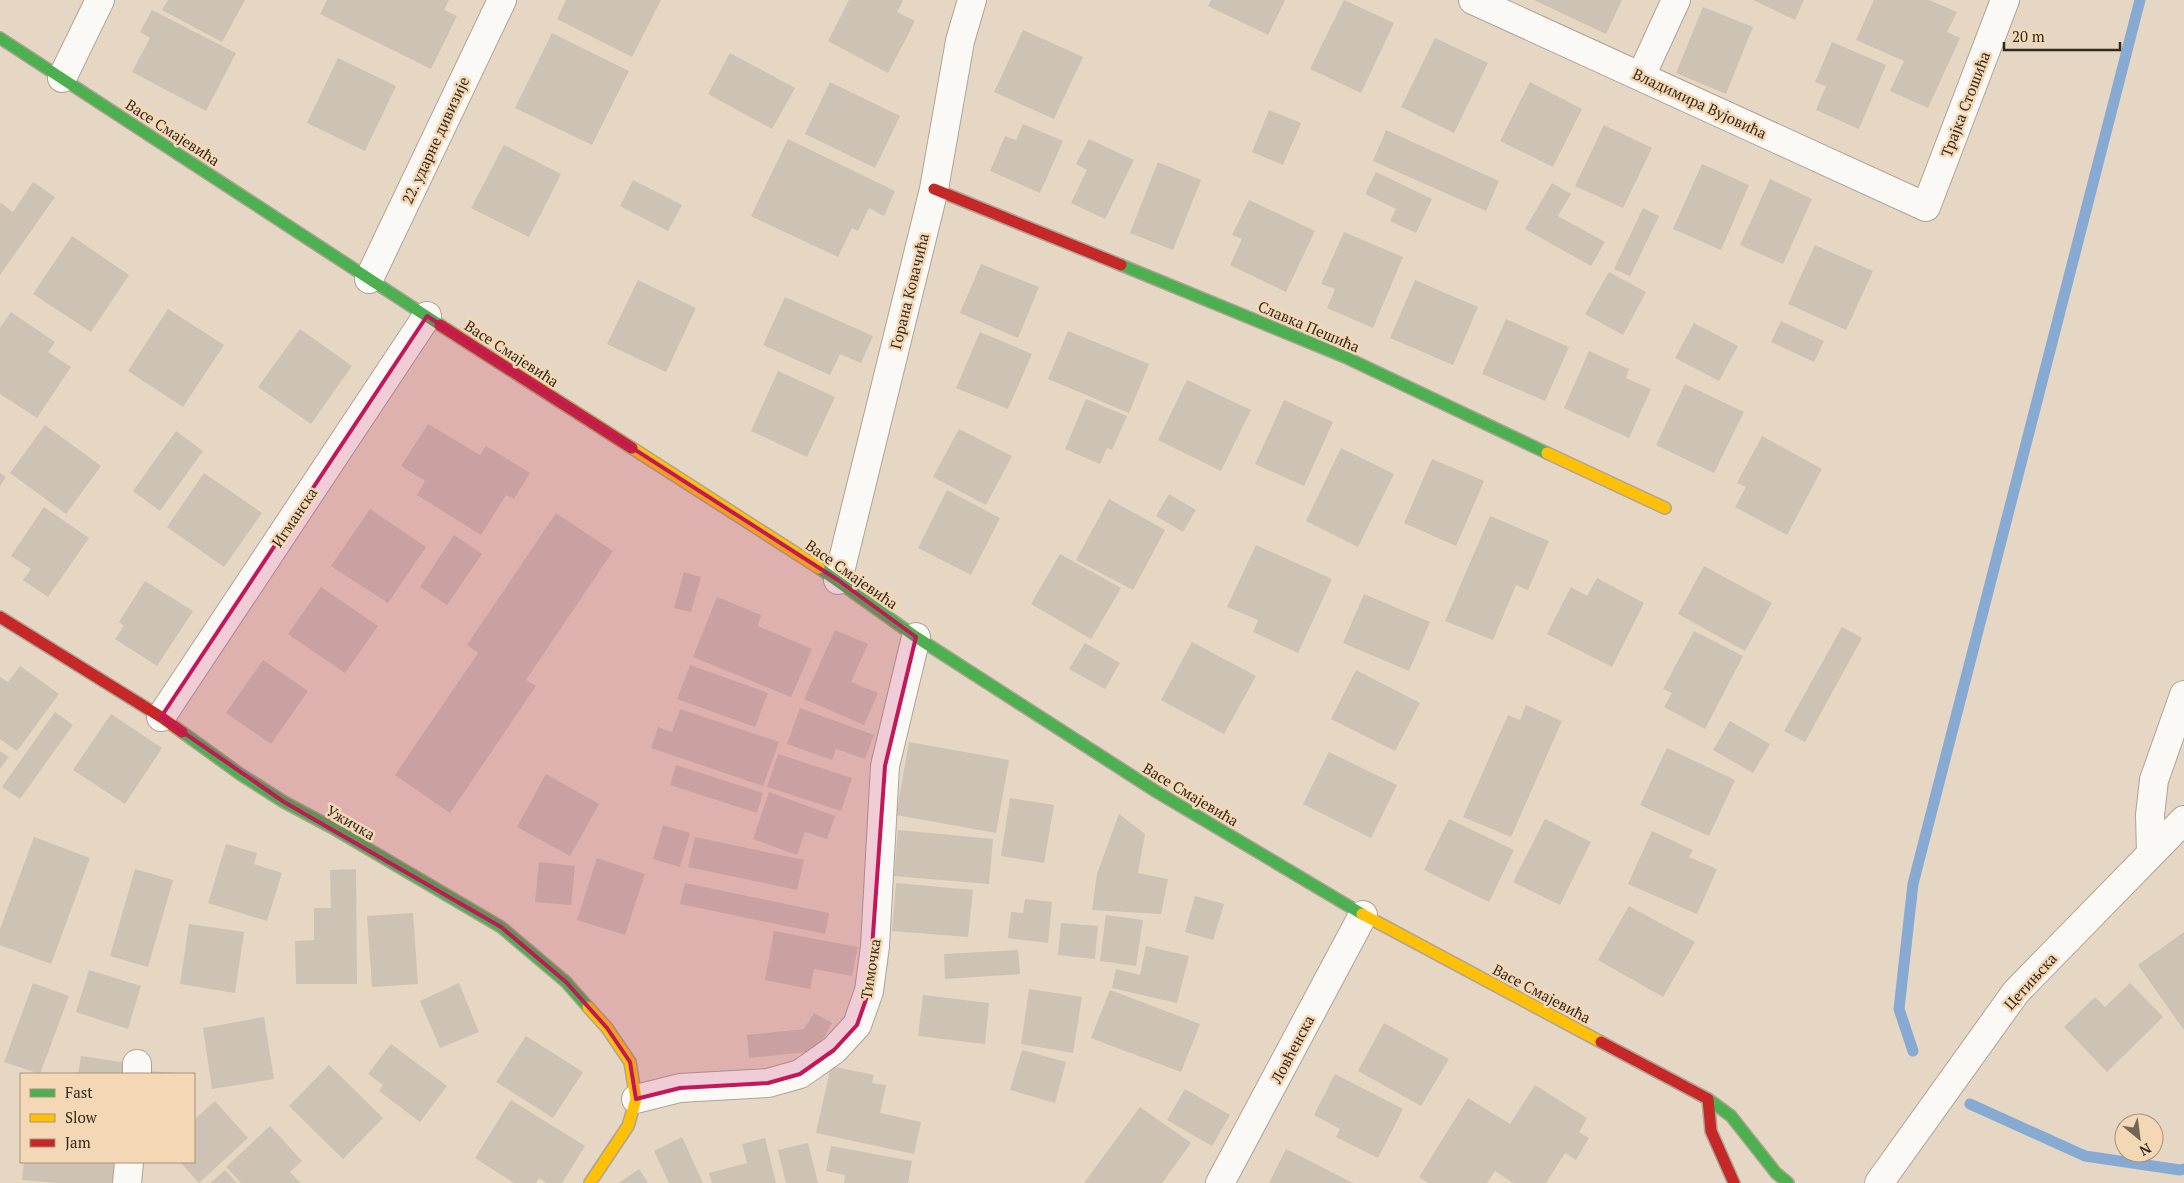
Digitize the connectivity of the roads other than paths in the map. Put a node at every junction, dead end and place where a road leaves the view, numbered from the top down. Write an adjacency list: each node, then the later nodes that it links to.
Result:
1 (100, 0): 9 (street)
2 (502, 0): 12 (street, 22. ударне дивизије)
3 (972, 0): 10 (street, Горана Ковачића)
4 (1473, 0): 8 (street, Владимира Вујовића)
5 (1676, 0): 8 (street)
6 (2005, 0): 11 (street, Трајка Стошића)
7 (0, 38): 9 (street, Васе Смајевића)
8 (1641, 76): 11 (street, Владимира Вујовића)
9 (62, 78): 12 (street, Васе Смајевића)
10 (934, 189): 14 (street, Славка Пешића); 15 (street, Горана Ковачића)
11 (1926, 207)
12 (369, 279): 13 (street, Васе Смајевића)
13 (426, 316): 15 (street, Васе Смајевића); 19 (street, Игманска)
14 (1665, 508)
15 (838, 580): 17 (street, Васе Смајевића)
16 (0, 617): 19 (street, Ужичка)
17 (916, 637): 22 (street, Васе Смајевића); 23 (street, Тимочка)
18 (2184, 695): 21 (street)
19 (161, 717): 23 (street, Ужичка)
20 (2184, 820): 21 (street, Цетињска)
21 (2151, 852): 31 (street, Цетињска)
22 (1363, 915): 24 (street, Васе Смајевића); 28 (street, Ловћенска)
23 (636, 1099): 27 (street)
24 (1708, 1099): 29 (street); 30 (street, Васе Смајевића)
25 (129, 1163): 26 (street)
26 (127, 1183)
27 (590, 1183)
28 (1220, 1183)
29 (1734, 1183)
30 (1788, 1183)
31 (1879, 1183)

